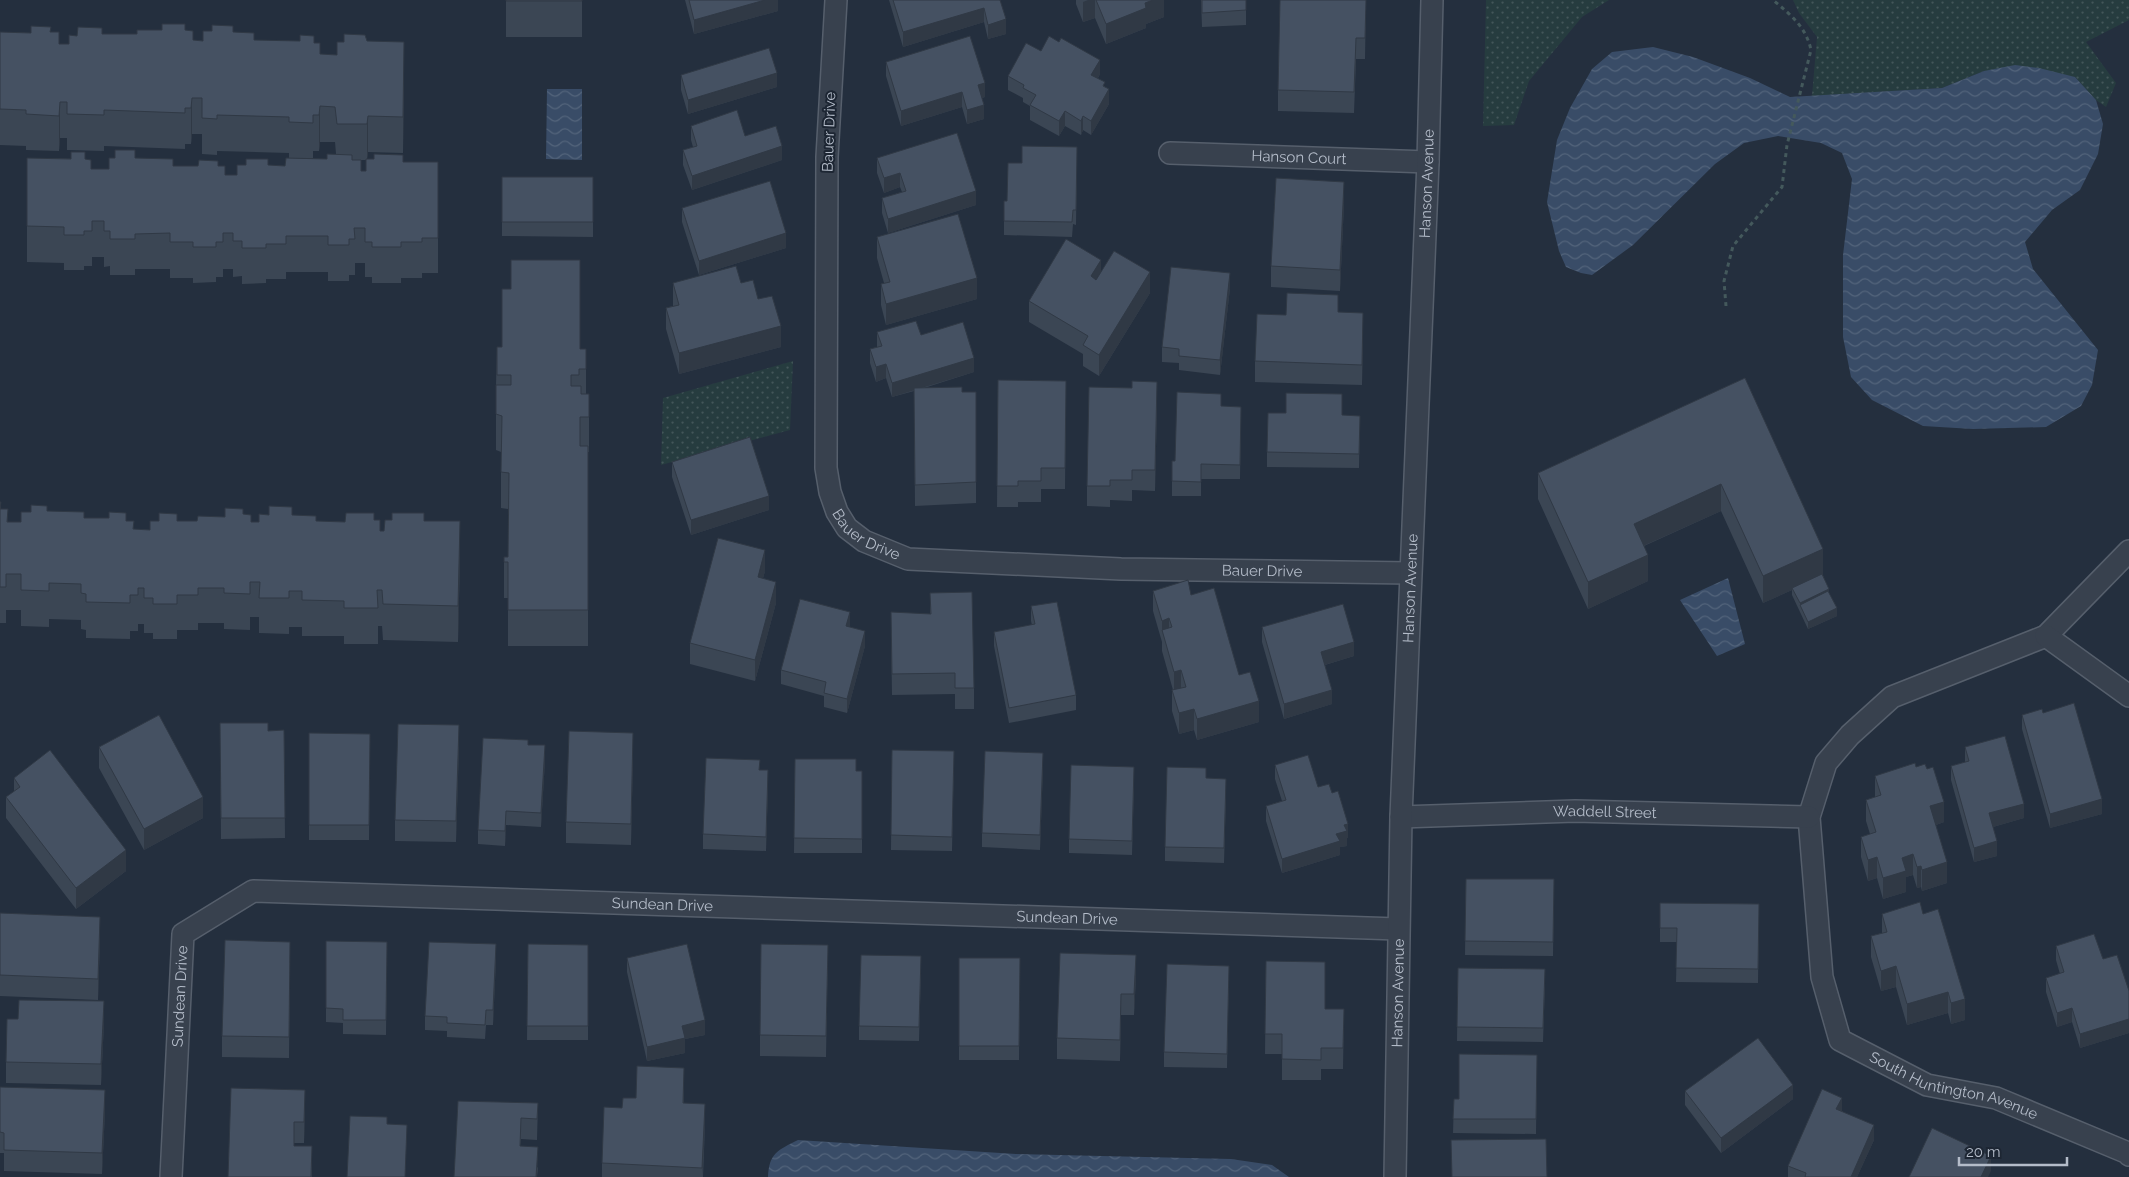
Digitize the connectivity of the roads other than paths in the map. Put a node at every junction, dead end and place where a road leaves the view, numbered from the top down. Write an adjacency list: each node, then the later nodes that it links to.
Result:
1 (836, 0): 6 (lane, Bauer Drive)
2 (1432, 0): 4 (lane, Hanson Avenue)
3 (1170, 153): 4 (lane, Hanson Court)
4 (1428, 162): 6 (lane, Hanson Avenue)
5 (2129, 551): 7 (lane)
6 (1410, 573): 9 (lane, Hanson Avenue)
7 (2046, 636): 8 (lane); 10 (lane)
8 (2129, 696)
9 (1401, 817): 10 (lane, Waddell Street); 11 (lane, Hanson Avenue)
10 (1809, 817): 12 (lane, South Huntington Avenue)
11 (1398, 929): 13 (lane, Sundean Drive); 14 (lane, Hanson Avenue)
12 (2129, 1153)
13 (171, 1177)
14 (1395, 1177)

